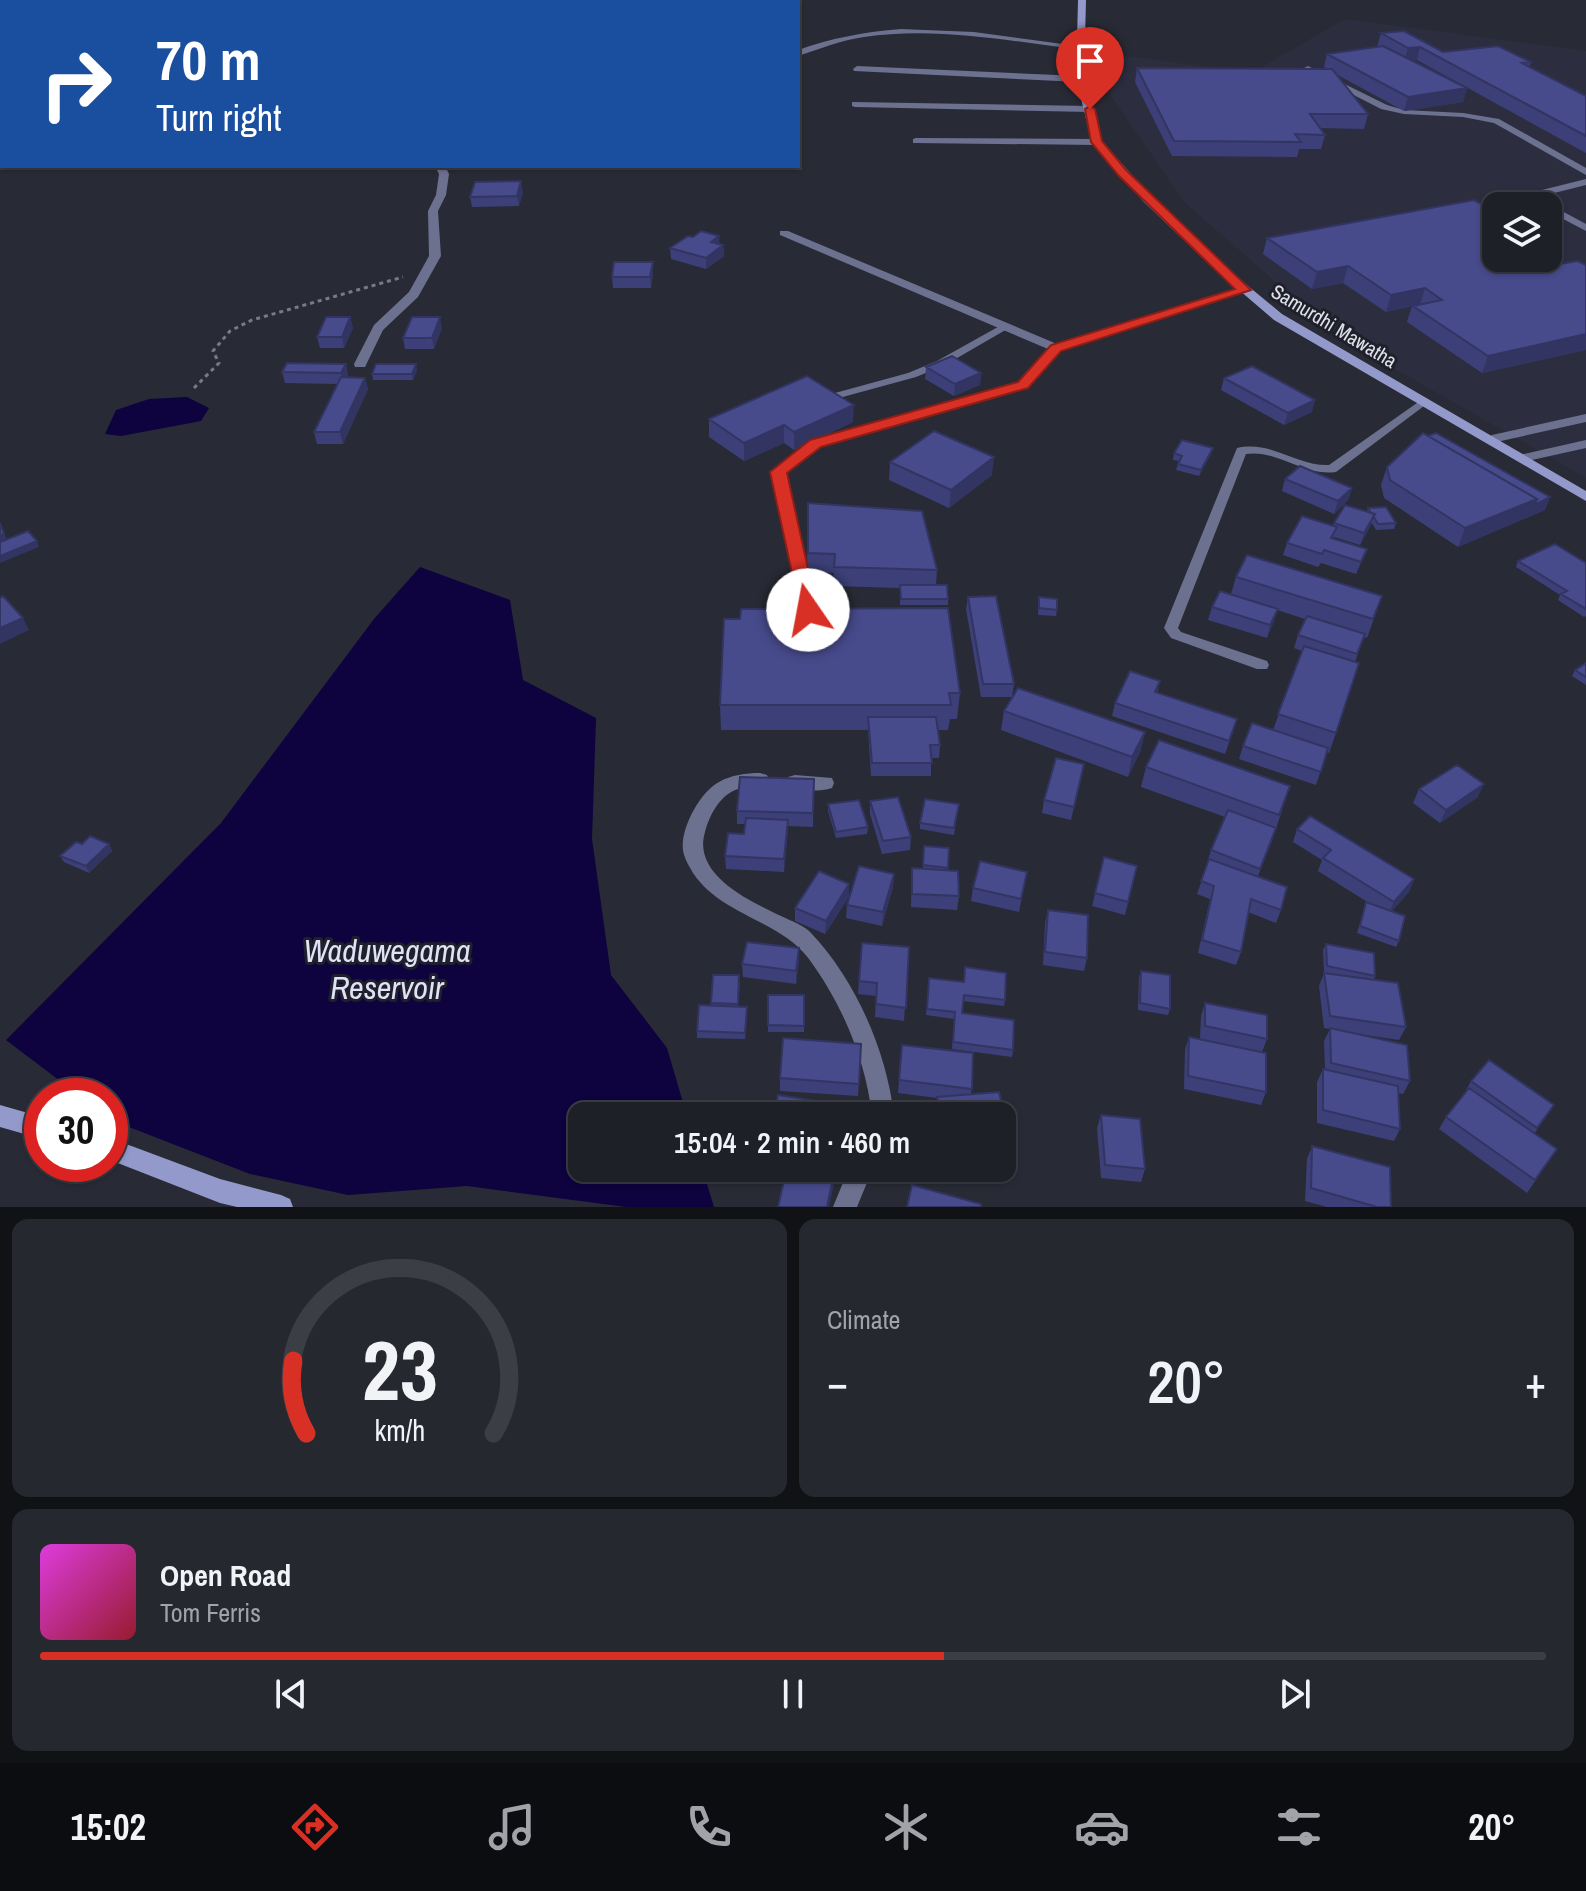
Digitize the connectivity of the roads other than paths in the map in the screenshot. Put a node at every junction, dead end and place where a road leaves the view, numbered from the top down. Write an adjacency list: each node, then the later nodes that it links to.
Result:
1 (1082, 0): 2 (main road, Samurdhi Mawatha)
2 (1081, 47): 3 (street); 6 (main road, Samurdhi Mawatha)
3 (800, 52)
4 (1308, 68): 12 (lane)
5 (857, 69): 6 (street)
6 (1080, 79): 8 (main road, Samurdhi Mawatha)
7 (855, 104): 8 (street)
8 (1090, 109): 10 (main road, Samurdhi Mawatha)
9 (916, 141): 10 (street)
10 (1097, 142): 18 (main road, Samurdhi Mawatha)
11 (441, 168): 21 (street)
12 (1586, 172)
13 (1586, 182): 14 (lane)
14 (1545, 192)
15 (1562, 214): 16 (lane)
16 (1586, 228)
17 (784, 233): 19 (street)
18 (1245, 290): 20 (street); 23 (main road, Samurdhi Mawatha)
19 (1005, 326): 20 (street); 22 (lane)
20 (1056, 348): 29 (street)
21 (360, 364)
22 (828, 398)
23 (1424, 401): 25 (main road, Samurdhi Mawatha); 30 (lane)
24 (1586, 418): 25 (lane)
25 (1492, 439): 27 (main road, Samurdhi Mawatha)
26 (1586, 444): 27 (lane)
27 (1523, 458): 28 (main road, Samurdhi Mawatha)
28 (1586, 497)
29 (808, 610)
30 (1262, 665)
31 (825, 783): 32 (street)
32 (880, 1102)
33 (0, 1116): 34 (main road)
34 (24, 1123)
35 (128, 1156): 37 (main road)
36 (855, 1182): 38 (street)
37 (281, 1207)
38 (845, 1207)

